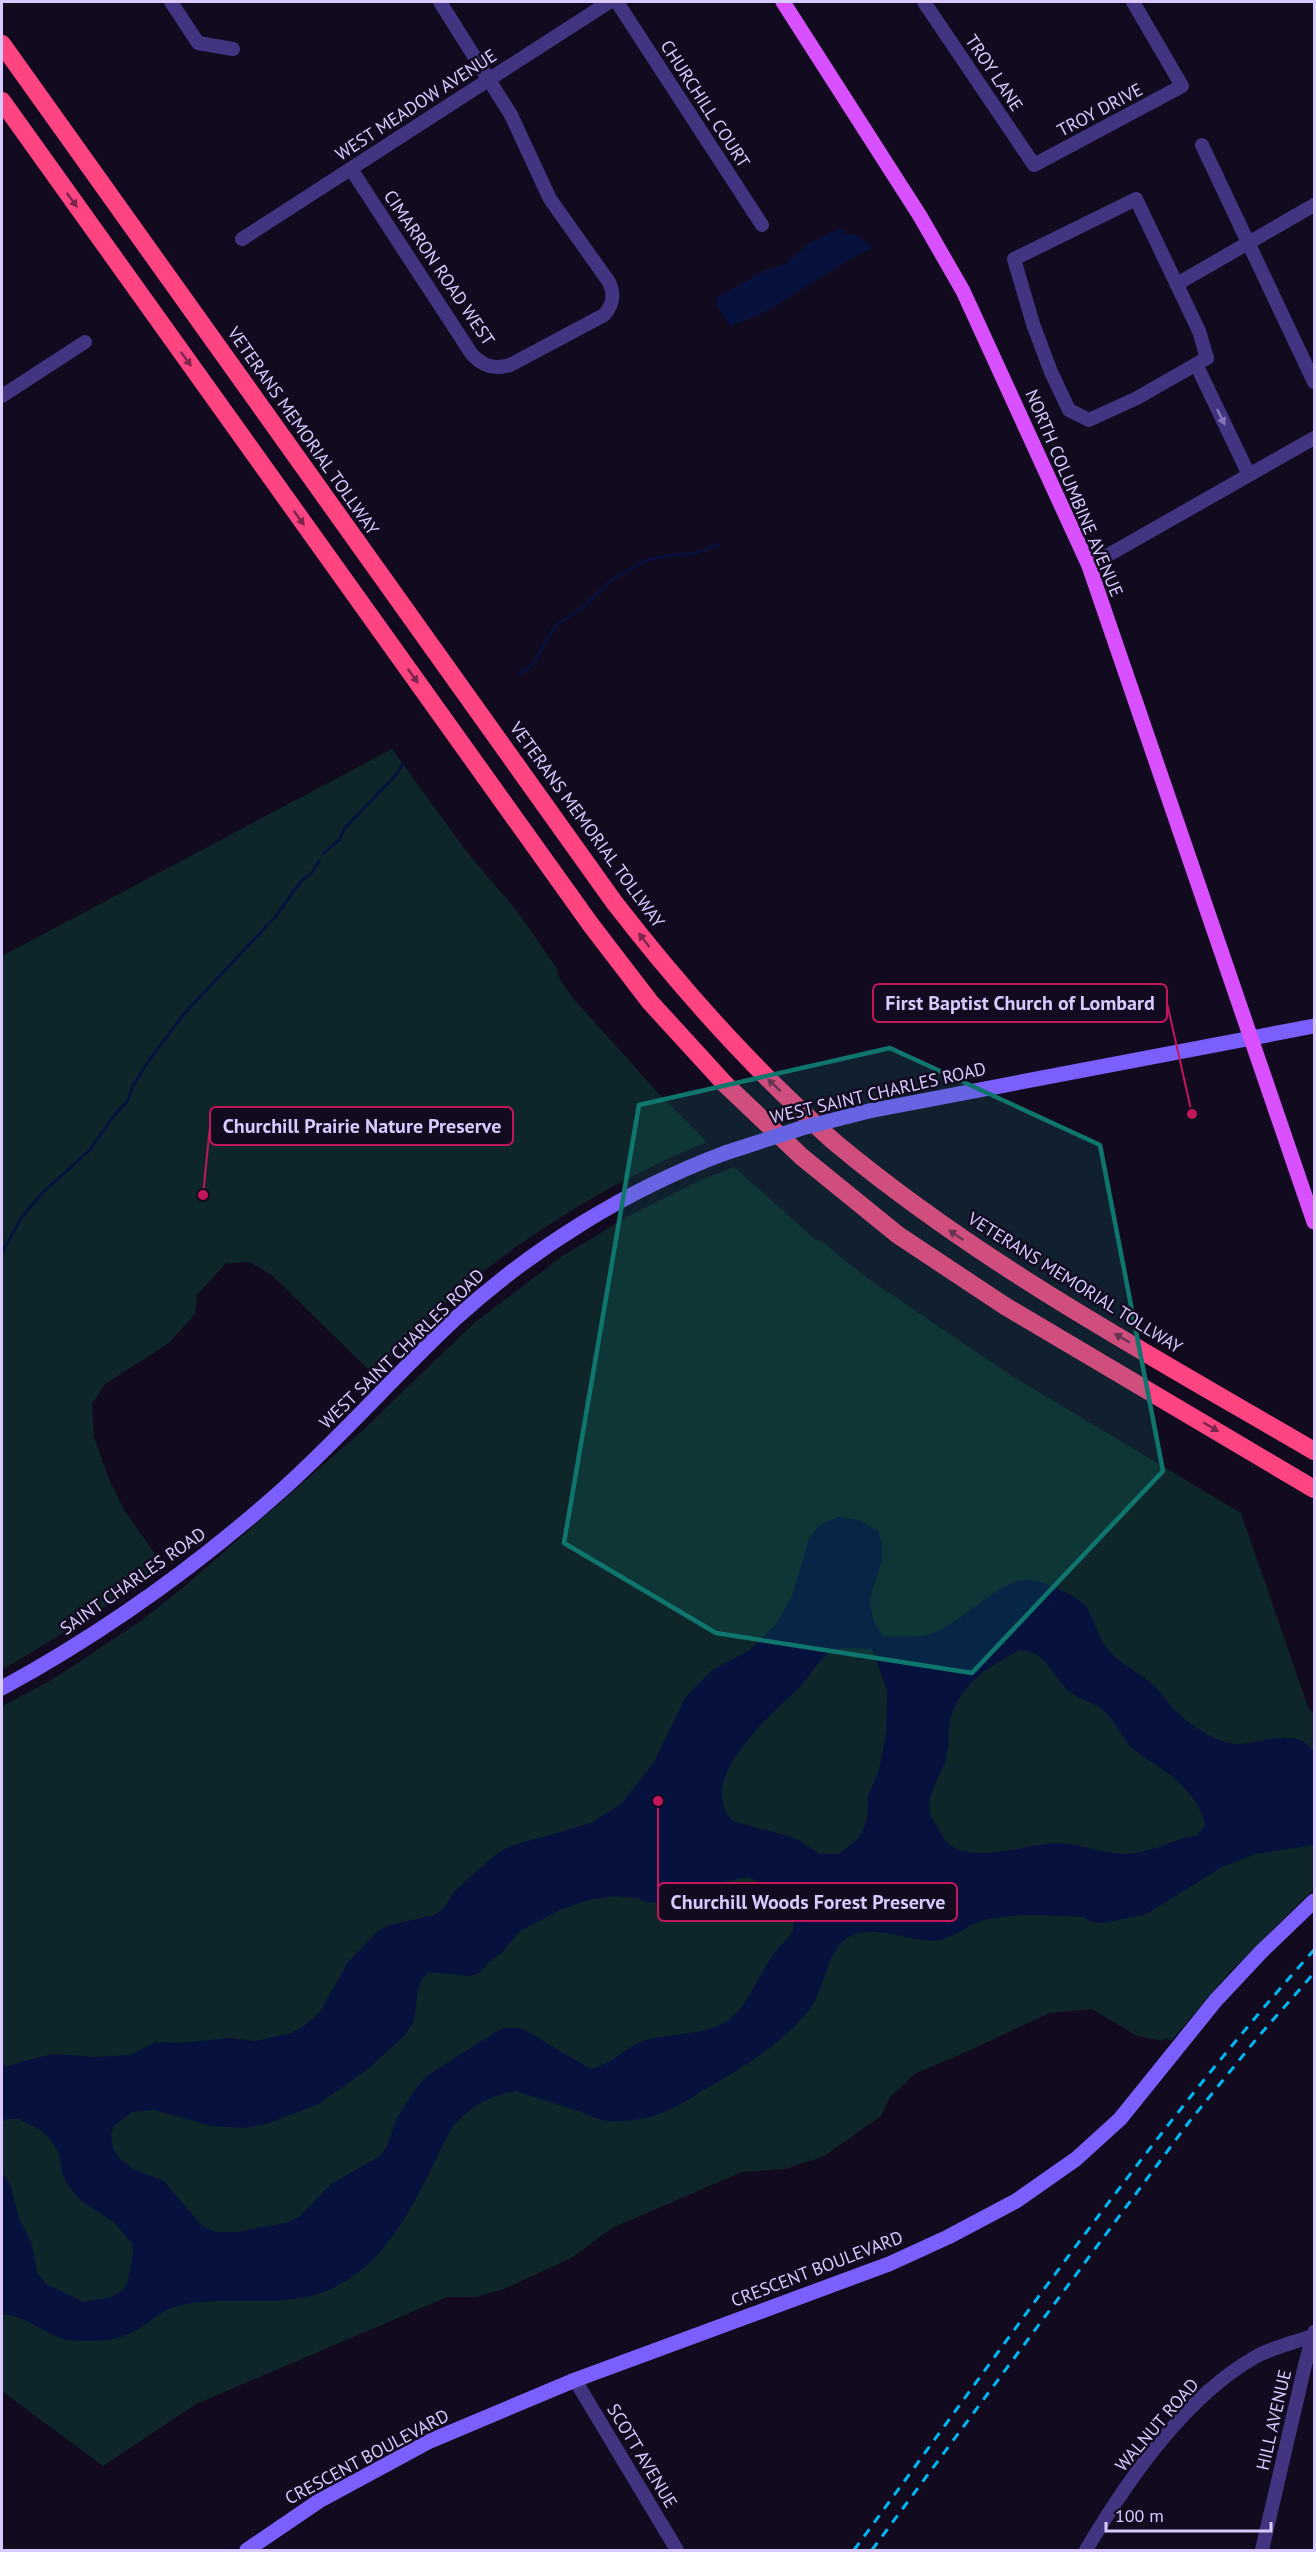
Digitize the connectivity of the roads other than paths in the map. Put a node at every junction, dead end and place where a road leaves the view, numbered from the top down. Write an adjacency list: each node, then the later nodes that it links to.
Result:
1 (171, 2): 9 (street)
2 (440, 2): 10 (street)
3 (609, 2): 10 (street, WEST MEADOW AVENUE)
4 (617, 2): 18 (street, CHURCHILL COURT)
5 (783, 2): 28 (main road, NORTH COLUMBINE AVENUE)
6 (924, 2): 14 (street, TROY LANE)
7 (1133, 2): 14 (street, TROY DRIVE)
8 (2, 44): 32 (highway, VETERANS MEMORIAL TOLLWAY, one-way to 8)
9 (232, 49)
10 (490, 79): 15 (street, WEST MEADOW AVENUE); 15 (street, CIMARRON ROAD WEST)
11 (2, 101): 16 (highway)
12 (2, 108): 16 (highway)
13 (1202, 145): 20 (street)
14 (1034, 165)
15 (351, 169): 19 (street, WEST MEADOW AVENUE)
16 (57, 179): 33 (highway, one-way to 33)
17 (1314, 205): 20 (street)
18 (762, 225)
19 (242, 239)
20 (1250, 243): 21 (street); 24 (street)
21 (1177, 284): 23 (street); 23 (street)
22 (86, 342): 25 (street)
23 (1196, 364): 27 (street, one-way to 27)
24 (1314, 382)
25 (2, 396)
26 (1314, 438): 27 (street)
27 (1249, 476): 28 (street)
28 (1089, 566): 30 (main road, NORTH COLUMBINE AVENUE)
29 (1314, 1026): 30 (main road, WEST SAINT CHARLES ROAD)
30 (1251, 1037): 31 (main road, NORTH COLUMBINE AVENUE); 34 (main road, WEST SAINT CHARLES ROAD, bridge)
31 (1314, 1222)
32 (1314, 1451)
33 (1314, 1489)
34 (278, 1493): 35 (main road, SAINT CHARLES ROAD)
35 (2, 1688)
36 (1314, 1901): 38 (main road, CRESCENT BOULEVARD)
37 (1314, 2334): 41 (street, WALNUT ROAD); 42 (street, HILL AVENUE)
38 (575, 2380): 39 (main road, CRESCENT BOULEVARD); 40 (street, SCOTT AVENUE)
39 (247, 2550)
40 (677, 2550)
41 (1086, 2550)
42 (1262, 2550)

